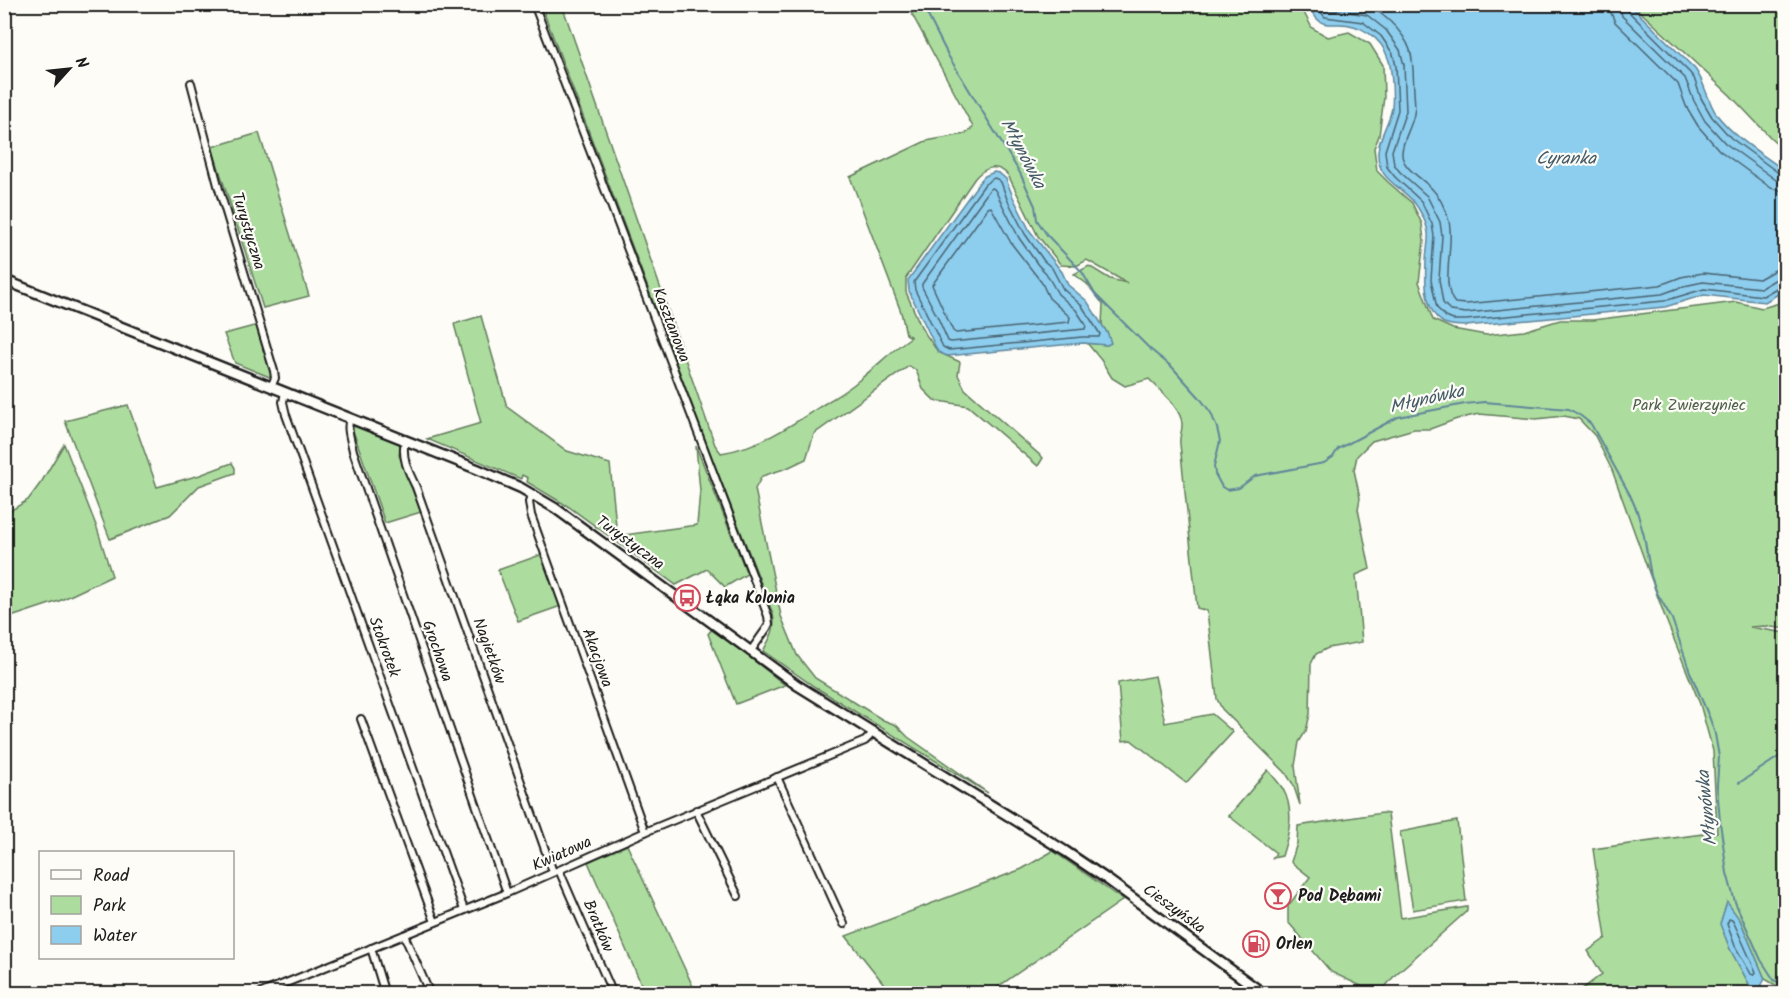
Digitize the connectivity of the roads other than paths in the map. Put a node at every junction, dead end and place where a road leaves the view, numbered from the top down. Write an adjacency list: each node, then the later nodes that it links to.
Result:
1 (534, 4): 9 (street, Kasztanowa)
2 (191, 84): 4 (street, Turystyczna)
3 (4, 280): 4 (main road, Turystyczna)
4 (271, 387): 5 (main road, Turystyczna)
5 (285, 392): 6 (main road, Turystyczna); 19 (street, Stokrotek)
6 (350, 418): 7 (main road, Turystyczna); 17 (street, Grochowa)
7 (405, 440): 8 (main road, Turystyczna); 16 (street, Nagietków)
8 (533, 494): 9 (main road, Turystyczna); 14 (street, Akacjowa)
9 (750, 652): 11 (main road, Turystyczna)
10 (361, 718): 20 (street)
11 (873, 733): 12 (street, Kwiatowa); 15 (main road, Turystyczna)
12 (777, 777): 13 (street, Kwiatowa); 21 (street)
13 (696, 810): 14 (street, Kwiatowa); 18 (street)
14 (645, 832): 16 (street, Kwiatowa)
15 (1065, 851): 28 (main road, Cieszyńska)
16 (556, 871): 17 (street, Kwiatowa); 27 (street, Bratków)
17 (507, 893): 19 (street, Kwiatowa)
18 (738, 896)
19 (464, 910): 20 (street, Kwiatowa)
20 (435, 922): 22 (street, Kwiatowa)
21 (844, 924)
22 (404, 935): 23 (street, Kwiatowa); 26 (street)
23 (371, 948): 24 (street, Kwiatowa); 25 (street)
24 (259, 993)
25 (385, 993)
26 (430, 993)
27 (613, 993)
28 (1264, 993)

